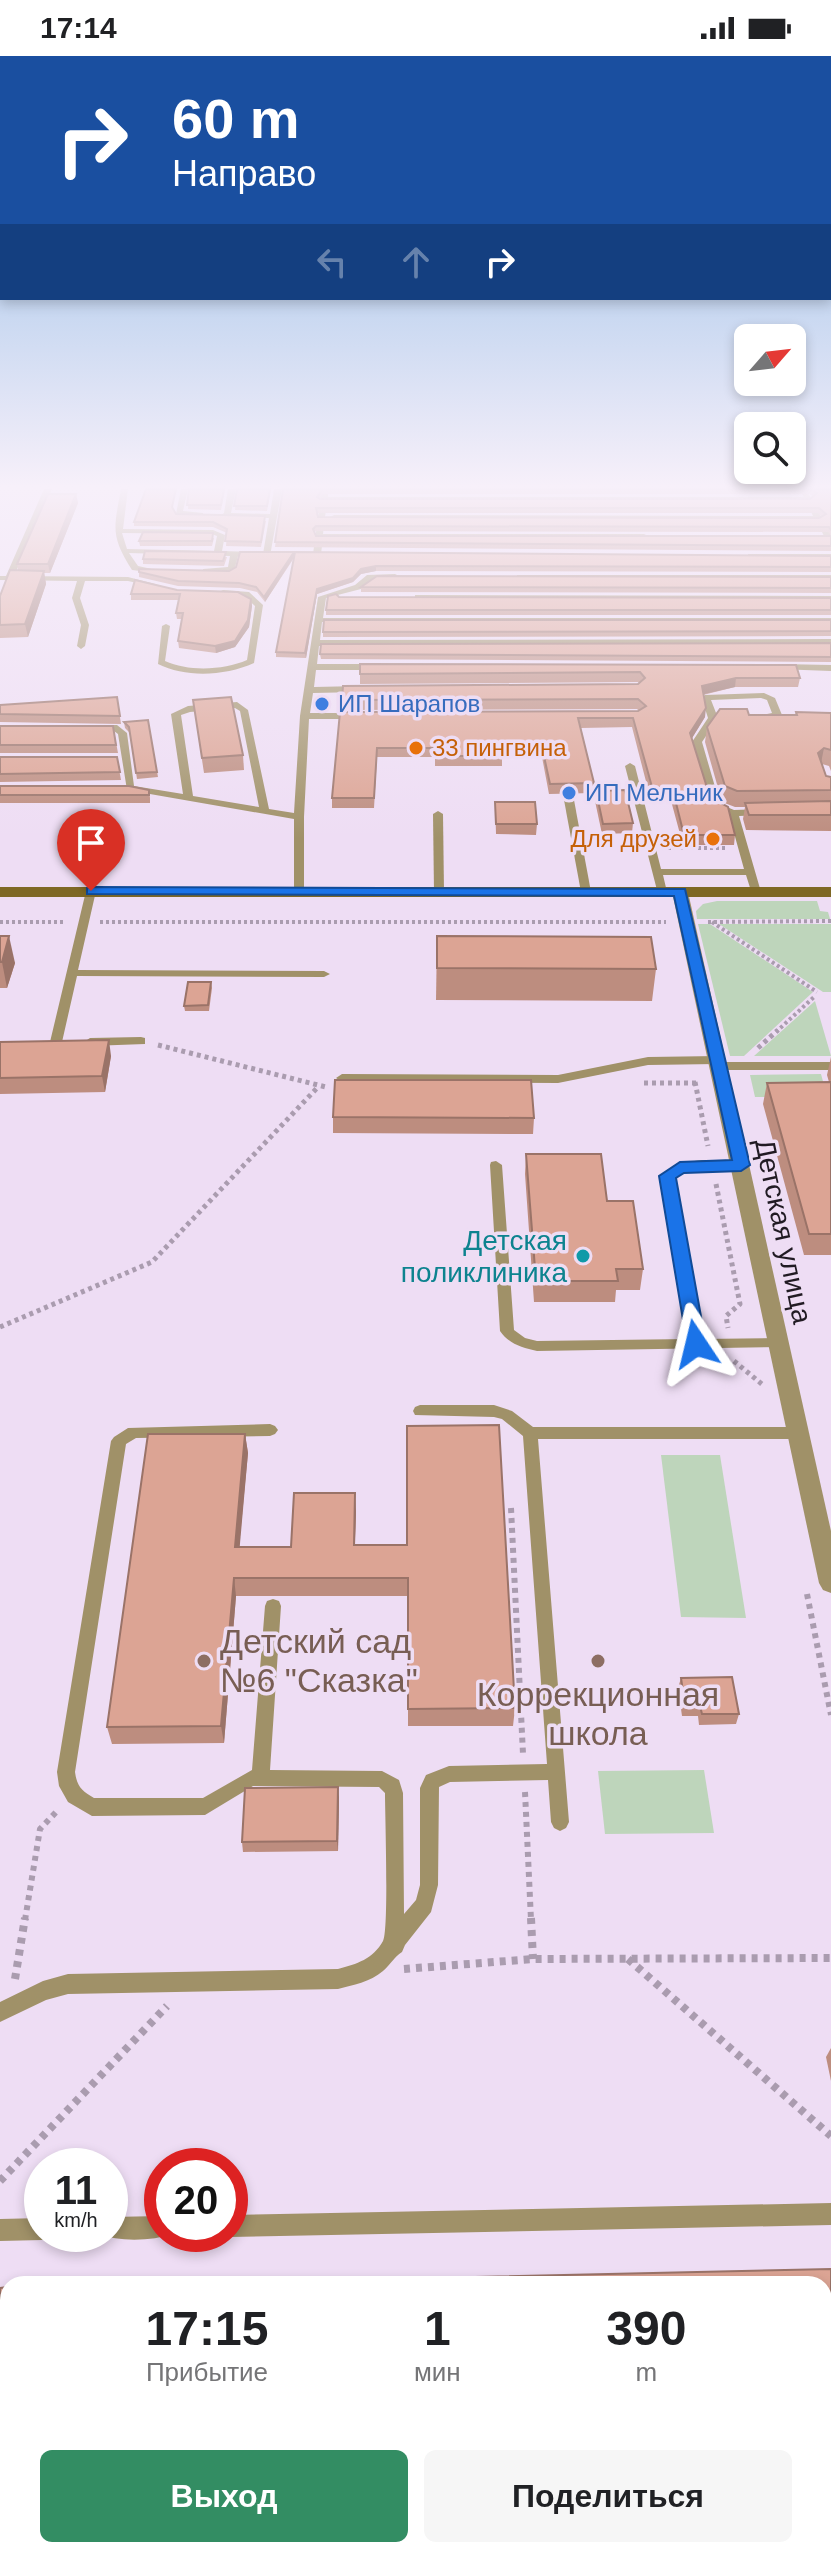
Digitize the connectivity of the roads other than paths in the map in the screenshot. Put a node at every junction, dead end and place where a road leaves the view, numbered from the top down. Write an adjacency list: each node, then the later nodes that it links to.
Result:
1 (79, 606): 9 (lane)
2 (257, 606): 6 (lane)
3 (320, 606): 4 (lane)
4 (318, 620): 5 (lane); 8 (lane)
5 (831, 620)
6 (166, 626)
7 (831, 642): 8 (lane)
8 (315, 643): 10 (lane)
9 (81, 646)
10 (311, 667): 11 (lane); 15 (lane)
11 (390, 667)
12 (768, 667): 13 (lane)
13 (831, 668)
14 (371, 689): 15 (lane)
15 (308, 690): 16 (lane)
16 (305, 716): 17 (lane); 33 (lane)
17 (368, 716)
18 (713, 718): 19 (lane); 20 (lane); 31 (lane)
19 (727, 718)
20 (742, 718)
21 (79, 727): 23 (lane)
22 (110, 759): 23 (lane)
23 (126, 759): 26 (lane)
24 (630, 766): 34 (lane)
25 (116, 788): 26 (lane)
26 (130, 788): 27 (lane)
27 (188, 798): 29 (lane); 29 (lane)
28 (569, 800): 40 (lane)
29 (265, 811): 33 (lane)
30 (775, 812): 31 (lane)
31 (733, 813): 35 (lane)
32 (438, 814): 39 (lane)
33 (299, 817): 37 (lane)
34 (657, 872): 35 (lane); 41 (lane)
35 (750, 872): 42 (lane)
36 (91, 891): 37 (street); 38 (street); 44 (lane)
37 (299, 891): 39 (street)
38 (0, 892)
39 (439, 892): 40 (street)
40 (586, 892): 41 (street)
41 (671, 892): 42 (street); 49 (street, Детская улица)
42 (756, 892): 43 (street)
43 (831, 892)
44 (72, 973): 45 (lane); 48 (lane)
45 (324, 974)
46 (141, 1041): 48 (lane)
47 (42, 1042): 48 (lane)
48 (56, 1042)
49 (725, 1064): 50 (lane); 51 (lane); 53 (street, Детская улица)
50 (831, 1066)
51 (342, 1078)
52 (496, 1165): 55 (lane)
53 (741, 1165): 54 (street, Детская улица); 55 (lane)
54 (780, 1343): 55 (lane); 59 (street, Детская улица)
55 (696, 1344)
56 (420, 1411): 58 (lane)
57 (270, 1430): 63 (lane)
58 (530, 1433): 59 (lane); 62 (lane)
59 (799, 1433): 60 (street, Детская улица)
60 (831, 1583)
61 (273, 1606): 63 (lane)
62 (556, 1772): 64 (lane); 65 (lane)
63 (260, 1778): 65 (lane)
64 (560, 1822)
65 (395, 1945): 66 (lane)
66 (6, 2009)
67 (831, 2214): 68 (lane)
68 (248, 2226)
69 (24, 2229): 70 (lane)
70 (0, 2230)

